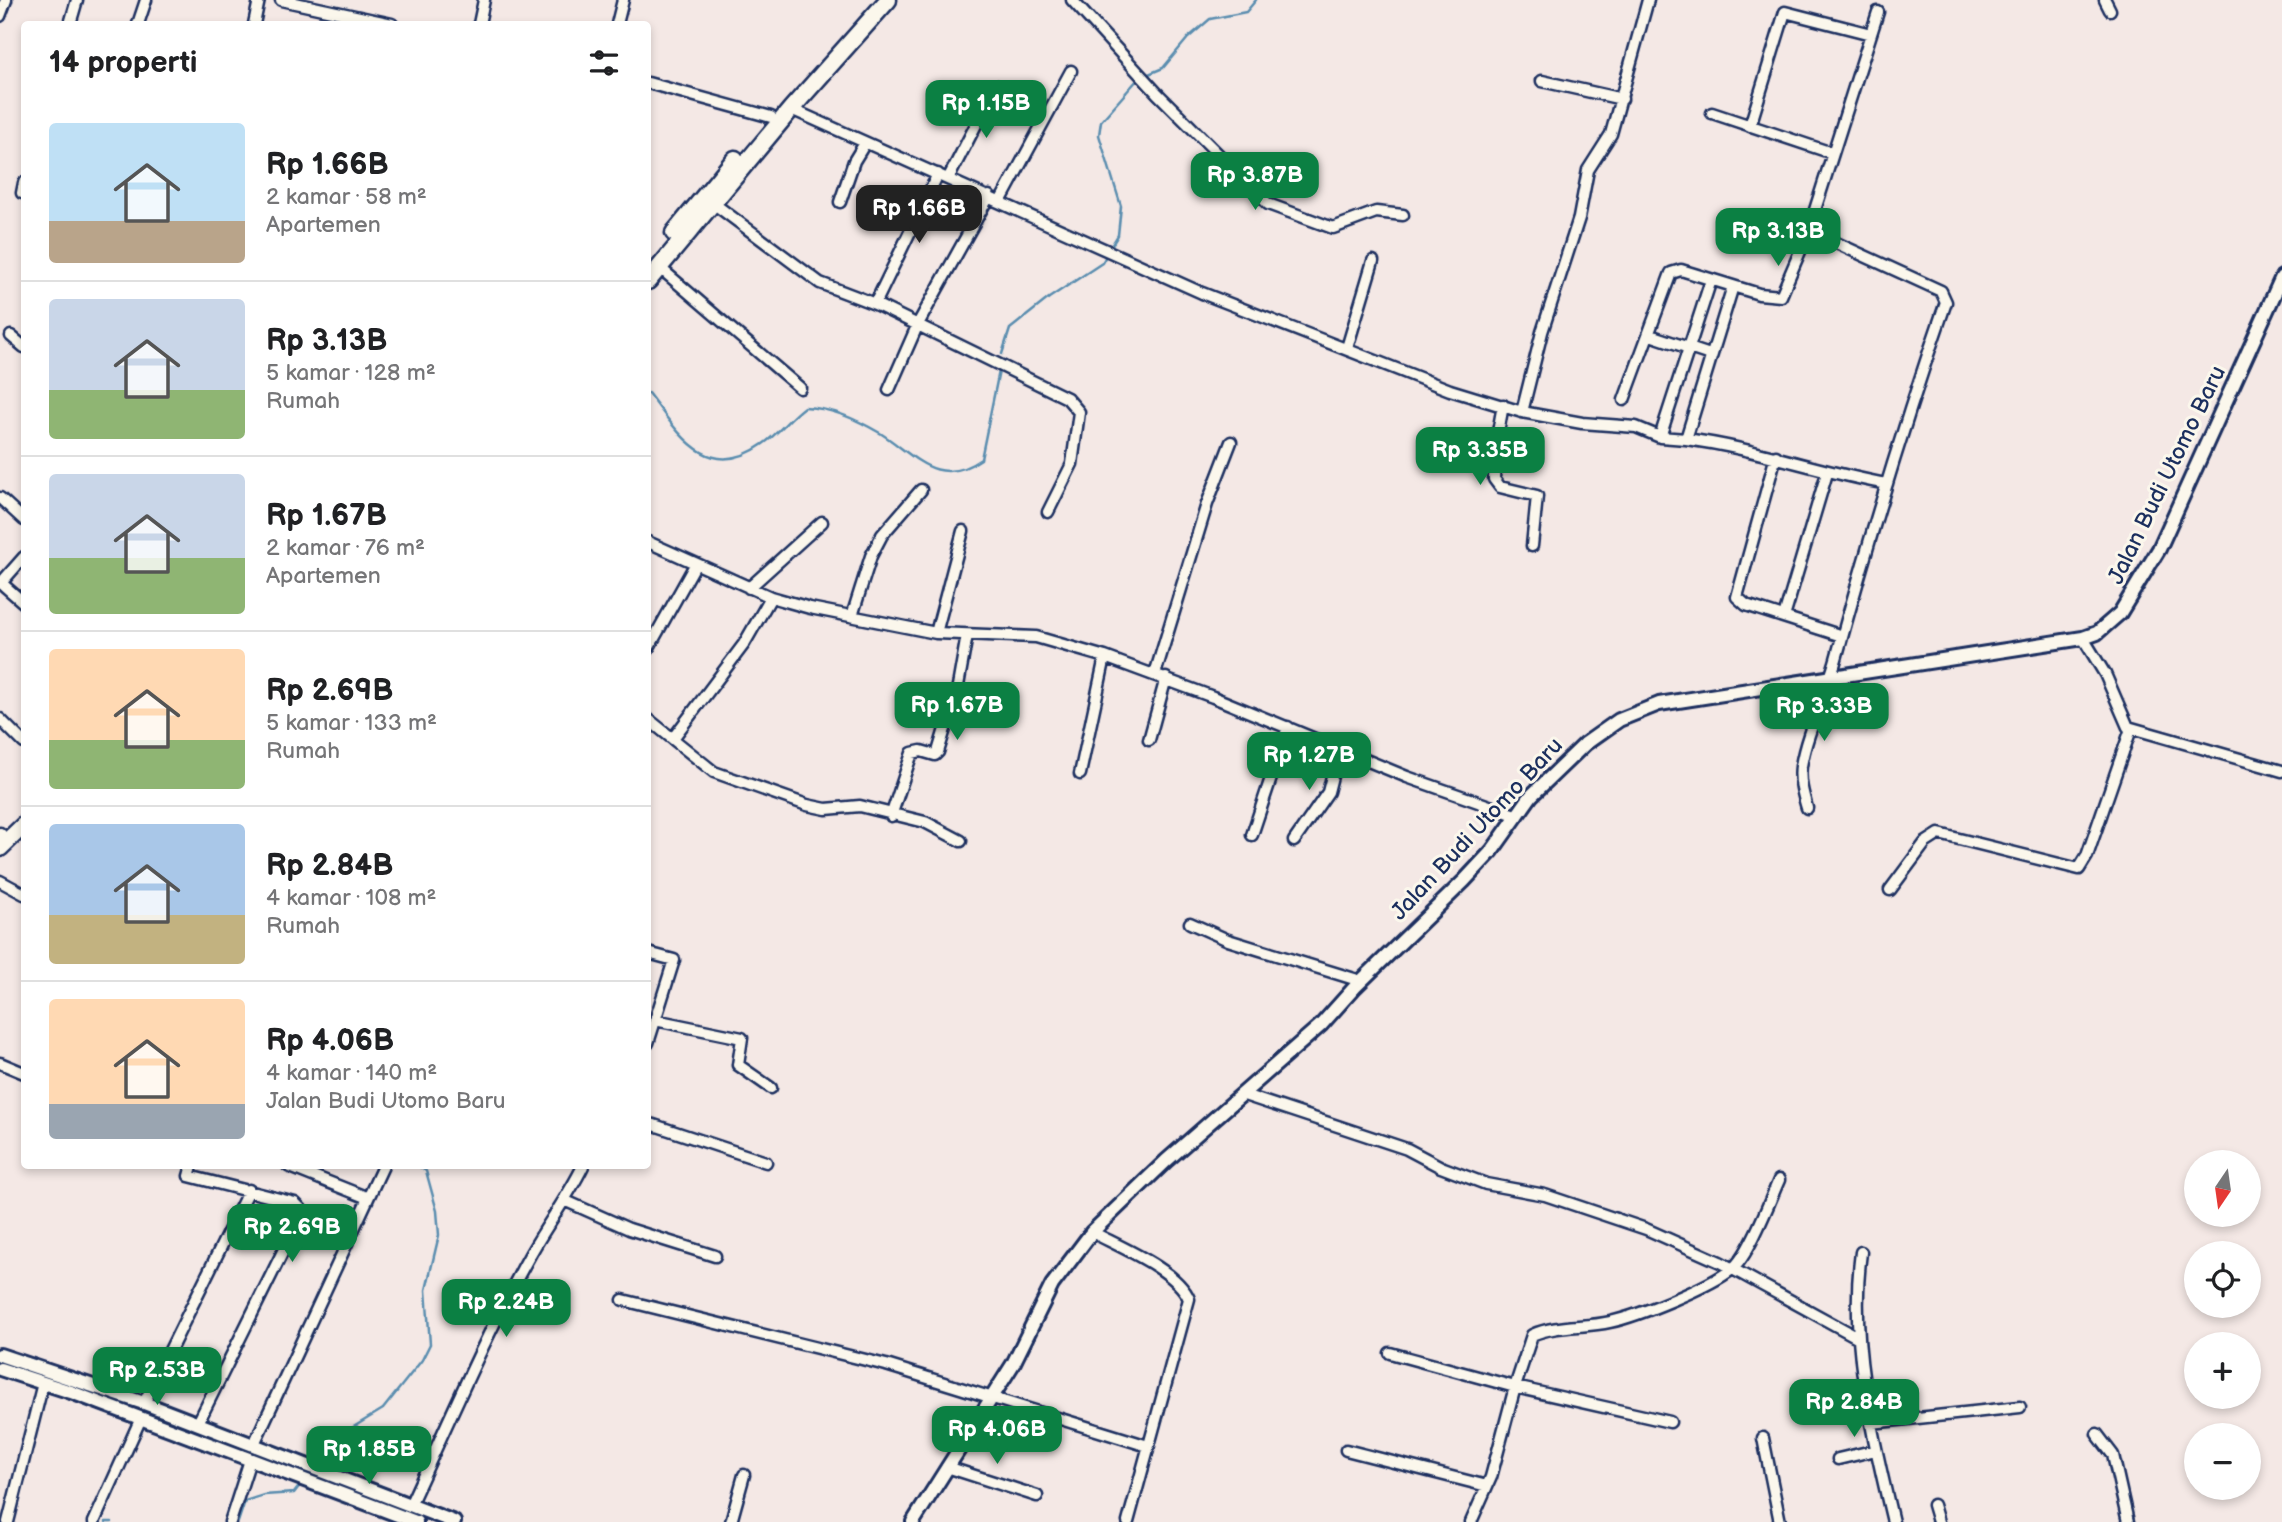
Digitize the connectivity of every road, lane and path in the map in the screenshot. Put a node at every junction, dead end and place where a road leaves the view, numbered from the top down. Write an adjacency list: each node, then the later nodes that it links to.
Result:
1 (6, 0): 14 (street)
2 (77, 0): 15 (street)
3 (146, 0): 16 (street)
4 (259, 0): 17 (street)
5 (281, 0): 12 (street)
6 (484, 0): 19 (street)
7 (624, 0): 20 (street)
8 (874, 0): 29 (highway)
9 (888, 0): 27 (highway)
10 (1072, 0): 38 (street)
11 (1648, 0): 26 (street)
12 (297, 2): 18 (street)
13 (1878, 12): 21 (street)
14 (0, 16)
15 (71, 21)
16 (139, 21)
17 (255, 21)
18 (380, 21)
19 (480, 21)
20 (618, 21)
21 (1871, 34): 30 (street); 32 (street)
22 (1071, 71): 36 (street)
23 (1542, 81): 26 (street)
24 (651, 84): 29 (street)
25 (996, 86): 33 (street)
26 (1622, 99): 58 (street)
27 (791, 109): 31 (street); 37 (highway)
28 (1712, 113): 30 (street)
29 (771, 117): 41 (highway)
30 (1750, 126): 32 (street)
31 (865, 143): 33 (street); 35 (street)
32 (1832, 153): 39 (street)
33 (943, 177): 34 (street); 46 (street)
34 (989, 197): 36 (street); 47 (street)
35 (841, 202)
36 (1000, 202): 51 (street)
37 (713, 203): 41 (highway); 46 (street)
38 (1403, 215)
39 (1808, 230): 44 (street); 64 (street)
40 (1373, 261): 51 (street)
41 (653, 266): 54 (street)
42 (2282, 277): 45 (street, Jalan Budi Utomo Baru)
43 (1711, 280): 44 (street); 49 (street); 52 (street)
44 (1733, 286): 53 (street)
45 (2278, 298): 84 (street, Jalan Budi Utomo Baru)
46 (875, 304): 47 (street)
47 (918, 324): 55 (street); 67 (street)
48 (10, 335): 50 (street)
49 (1650, 335): 52 (street); 56 (street)
50 (21, 344)
51 (1347, 348): 57 (street)
52 (1689, 349): 53 (street); 59 (street)
53 (1710, 355): 60 (street)
54 (800, 388)
55 (889, 390)
56 (1624, 400)
57 (1503, 405): 58 (street); 72 (street)
58 (1522, 412): 59 (street)
59 (1660, 437): 60 (street)
60 (1686, 439): 62 (street)
61 (1231, 442): 87 (street)
62 (1776, 456): 63 (street); 80 (street)
63 (1827, 473): 64 (street); 80 (street)
64 (1887, 484): 83 (street)
65 (920, 489): 79 (street)
66 (0, 498): 68 (street)
67 (1048, 513)
68 (21, 517)
69 (822, 522): 76 (street)
70 (963, 531): 81 (street)
71 (651, 543): 74 (street)
72 (1532, 546)
73 (21, 560): 75 (street)
74 (695, 565): 76 (street); 85 (street)
75 (1, 582): 78 (street)
76 (749, 588): 77 (street)
77 (771, 597): 79 (street); 94 (street)
78 (21, 600)
79 (852, 615): 81 (street)
80 (1784, 617): 83 (street)
81 (936, 633): 82 (street)
82 (967, 635): 86 (street); 102 (street)
83 (1842, 636): 88 (street)
84 (2083, 638): 88 (street, Jalan Budi Utomo Baru); 93 (street)
85 (651, 644)
86 (1105, 657): 87 (street); 99 (street)
87 (1155, 674): 89 (street)
88 (1831, 677): 100 (street); 103 (street, Jalan Budi Utomo Baru)
89 (1166, 678): 92 (street); 96 (street)
90 (0, 719): 95 (street)
91 (651, 721): 94 (street)
92 (1288, 727): 97 (street); 105 (street)
93 (2131, 729): 98 (street); 110 (street)
94 (674, 737): 102 (street)
95 (21, 740)
96 (1149, 740)
97 (1339, 749): 103 (street); 108 (street)
98 (2282, 771)
99 (1080, 774)
100 (1807, 808)
101 (21, 815): 106 (highway)
102 (891, 816): 107 (street)
103 (1518, 816): 114 (street, Jalan Budi Utomo Baru)
104 (21, 827): 106 (highway)
105 (1252, 835)
106 (0, 838)
107 (961, 841)
108 (1294, 841)
109 (0, 881): 111 (street)
110 (1890, 890)
111 (21, 892)
112 (1190, 923): 114 (street)
113 (651, 954): 115 (street)
114 (1361, 981): 120 (street, Jalan Budi Utomo Baru)
115 (656, 1020): 116 (street); 119 (street)
116 (651, 1034)
117 (0, 1063): 118 (street)
118 (21, 1072)
119 (771, 1088)
120 (1244, 1096): 131 (street, Jalan Budi Utomo Baru); 134 (street)
121 (651, 1124): 122 (street)
122 (766, 1161)
123 (191, 1169): 128 (street)
124 (296, 1169): 129 (street)
125 (382, 1169): 129 (street)
126 (582, 1169): 130 (street)
127 (1779, 1180): 134 (street)
128 (249, 1190): 143 (street); 147 (street)
129 (368, 1198): 151 (street)
130 (566, 1201): 133 (street); 161 (street)
131 (1093, 1232): 142 (street, Jalan Budi Utomo Baru); 152 (street)
132 (1861, 1252): 136 (street)
133 (715, 1256)
134 (1733, 1269): 136 (street); 141 (street)
135 (623, 1300): 142 (street)
136 (1857, 1337): 148 (street)
137 (1390, 1353): 141 (street)
138 (0, 1354): 143 (street)
139 (0, 1369): 140 (street)
140 (43, 1383): 145 (street); 163 (street)
141 (1515, 1387): 146 (street); 159 (street)
142 (992, 1396): 152 (street); 157 (street, Jalan Budi Utomo Baru)
143 (144, 1403): 147 (street)
144 (2020, 1407): 148 (street)
145 (141, 1418): 156 (street); 164 (street)
146 (1670, 1422)
147 (198, 1423): 151 (street)
148 (1871, 1423): 154 (street)
149 (2096, 1434): 175 (street)
150 (1763, 1438): 172 (street)
151 (254, 1444): 161 (street)
152 (1148, 1446): 170 (street)
153 (1346, 1450): 159 (street)
154 (1876, 1450): 155 (street); 173 (street)
155 (1838, 1459)
156 (250, 1460): 165 (street); 166 (street)
157 (947, 1467): 160 (street); 169 (street, Jalan Budi Utomo Baru)
158 (744, 1475): 168 (street)
159 (1487, 1486): 171 (street)
160 (1037, 1496)
161 (410, 1505): 167 (street)
162 (1933, 1505): 174 (street)
163 (8, 1522)
164 (94, 1522)
165 (230, 1522)
166 (416, 1522)
167 (454, 1522)
168 (731, 1522)
169 (913, 1522)
170 (1128, 1522)
171 (1471, 1522)
172 (1780, 1522)
173 (1893, 1522)
174 (1938, 1522)
175 (2128, 1522)

